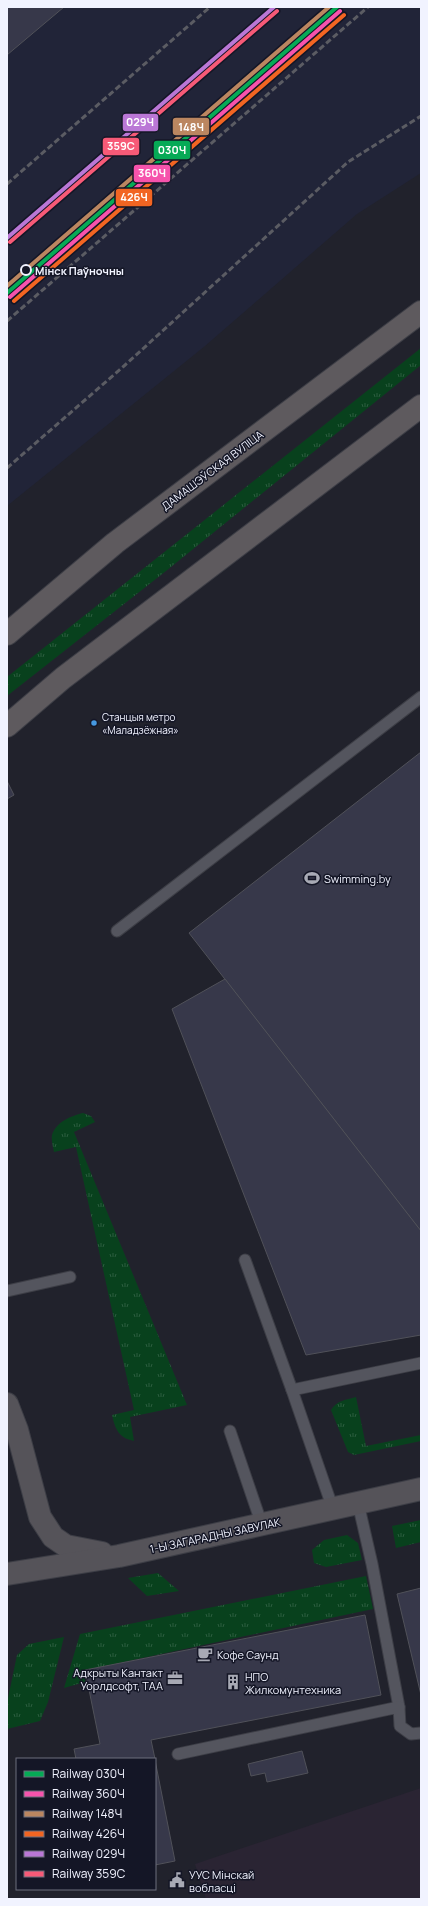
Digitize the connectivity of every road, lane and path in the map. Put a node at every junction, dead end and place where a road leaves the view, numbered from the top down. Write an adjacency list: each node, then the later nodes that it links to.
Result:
1 (421, 312): 3 (main road, ДАМАШЭЎСКАЯ ВУЛІЦА)
2 (421, 406): 5 (main road)
3 (7, 634)
4 (421, 696): 6 (lane)
5 (7, 726)
6 (117, 931)
7 (245, 1260): 11 (lane)
8 (70, 1277): 9 (lane)
9 (7, 1291)
10 (421, 1364): 11 (lane)
11 (292, 1390): 16 (lane)
12 (7, 1404): 18 (main road)
13 (230, 1431): 17 (lane)
14 (421, 1489): 15 (main road, 1-Ы ЗАГАРАДНЫ ЗАВУЛАК)
15 (358, 1503): 16 (main road, 1-Ы ЗАГАРАДНЫ ЗАВУЛАК); 20 (lane)
16 (334, 1508): 17 (main road, 1-Ы ЗАГАРАДНЫ ЗАВУЛАК)
17 (262, 1525): 18 (main road, 1-Ы ЗАГАРАДНЫ ЗАВУЛАК)
18 (119, 1556): 19 (main road, 1-Ы ЗАГАРАДНЫ ЗАВУЛАК)
19 (7, 1574)
20 (399, 1707): 21 (lane); 22 (lane)
21 (421, 1733)
22 (178, 1754)

